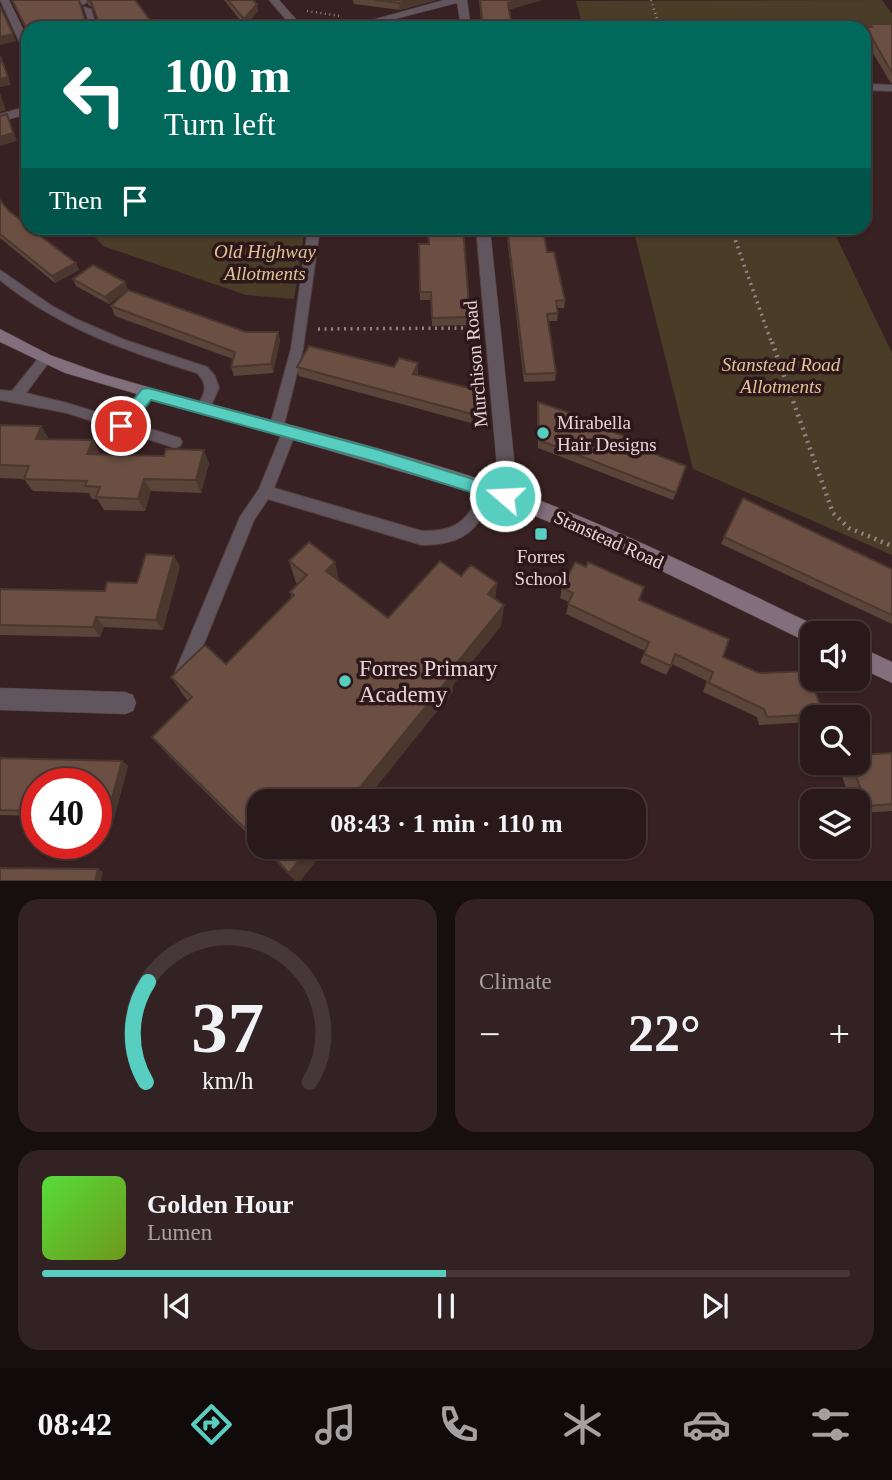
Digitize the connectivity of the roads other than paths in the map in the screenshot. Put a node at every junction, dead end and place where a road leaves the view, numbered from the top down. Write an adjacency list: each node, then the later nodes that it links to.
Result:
1 (4, 0): 10 (street)
2 (456, 0): 8 (street)
3 (462, 0): 9 (street)
4 (84, 4): 6 (lane)
5 (277, 4): 7 (street)
6 (91, 21)
7 (293, 21)
8 (374, 21)
9 (465, 21)
10 (16, 25): 11 (street); 12 (street)
11 (0, 29)
12 (21, 35)
13 (871, 88): 14 (lane)
14 (892, 88)
15 (21, 112): 16 (street)
16 (0, 118)
17 (313, 235): 27 (lane)
18 (484, 235): 30 (street, Murchison Road)
19 (0, 274): 25 (lane)
20 (1, 338): 21 (street, Stanstead Road)
21 (46, 358): 22 (street, Stanstead Road); 24 (lane)
22 (148, 393): 25 (street, Stanstead Road); 26 (lane)
23 (0, 395): 24 (lane)
24 (16, 396): 26 (lane)
25 (203, 408): 27 (street, Stanstead Road)
26 (121, 426): 28 (lane)
27 (282, 430): 29 (lane); 30 (street, Stanstead Road)
28 (175, 442)
29 (265, 492): 30 (lane); 34 (lane)
30 (498, 493): 31 (street, Stanstead Road)
31 (800, 628)
32 (870, 662): 33 (street)
33 (892, 673)
34 (179, 683)
35 (0, 699): 36 (street)
36 (125, 702)

